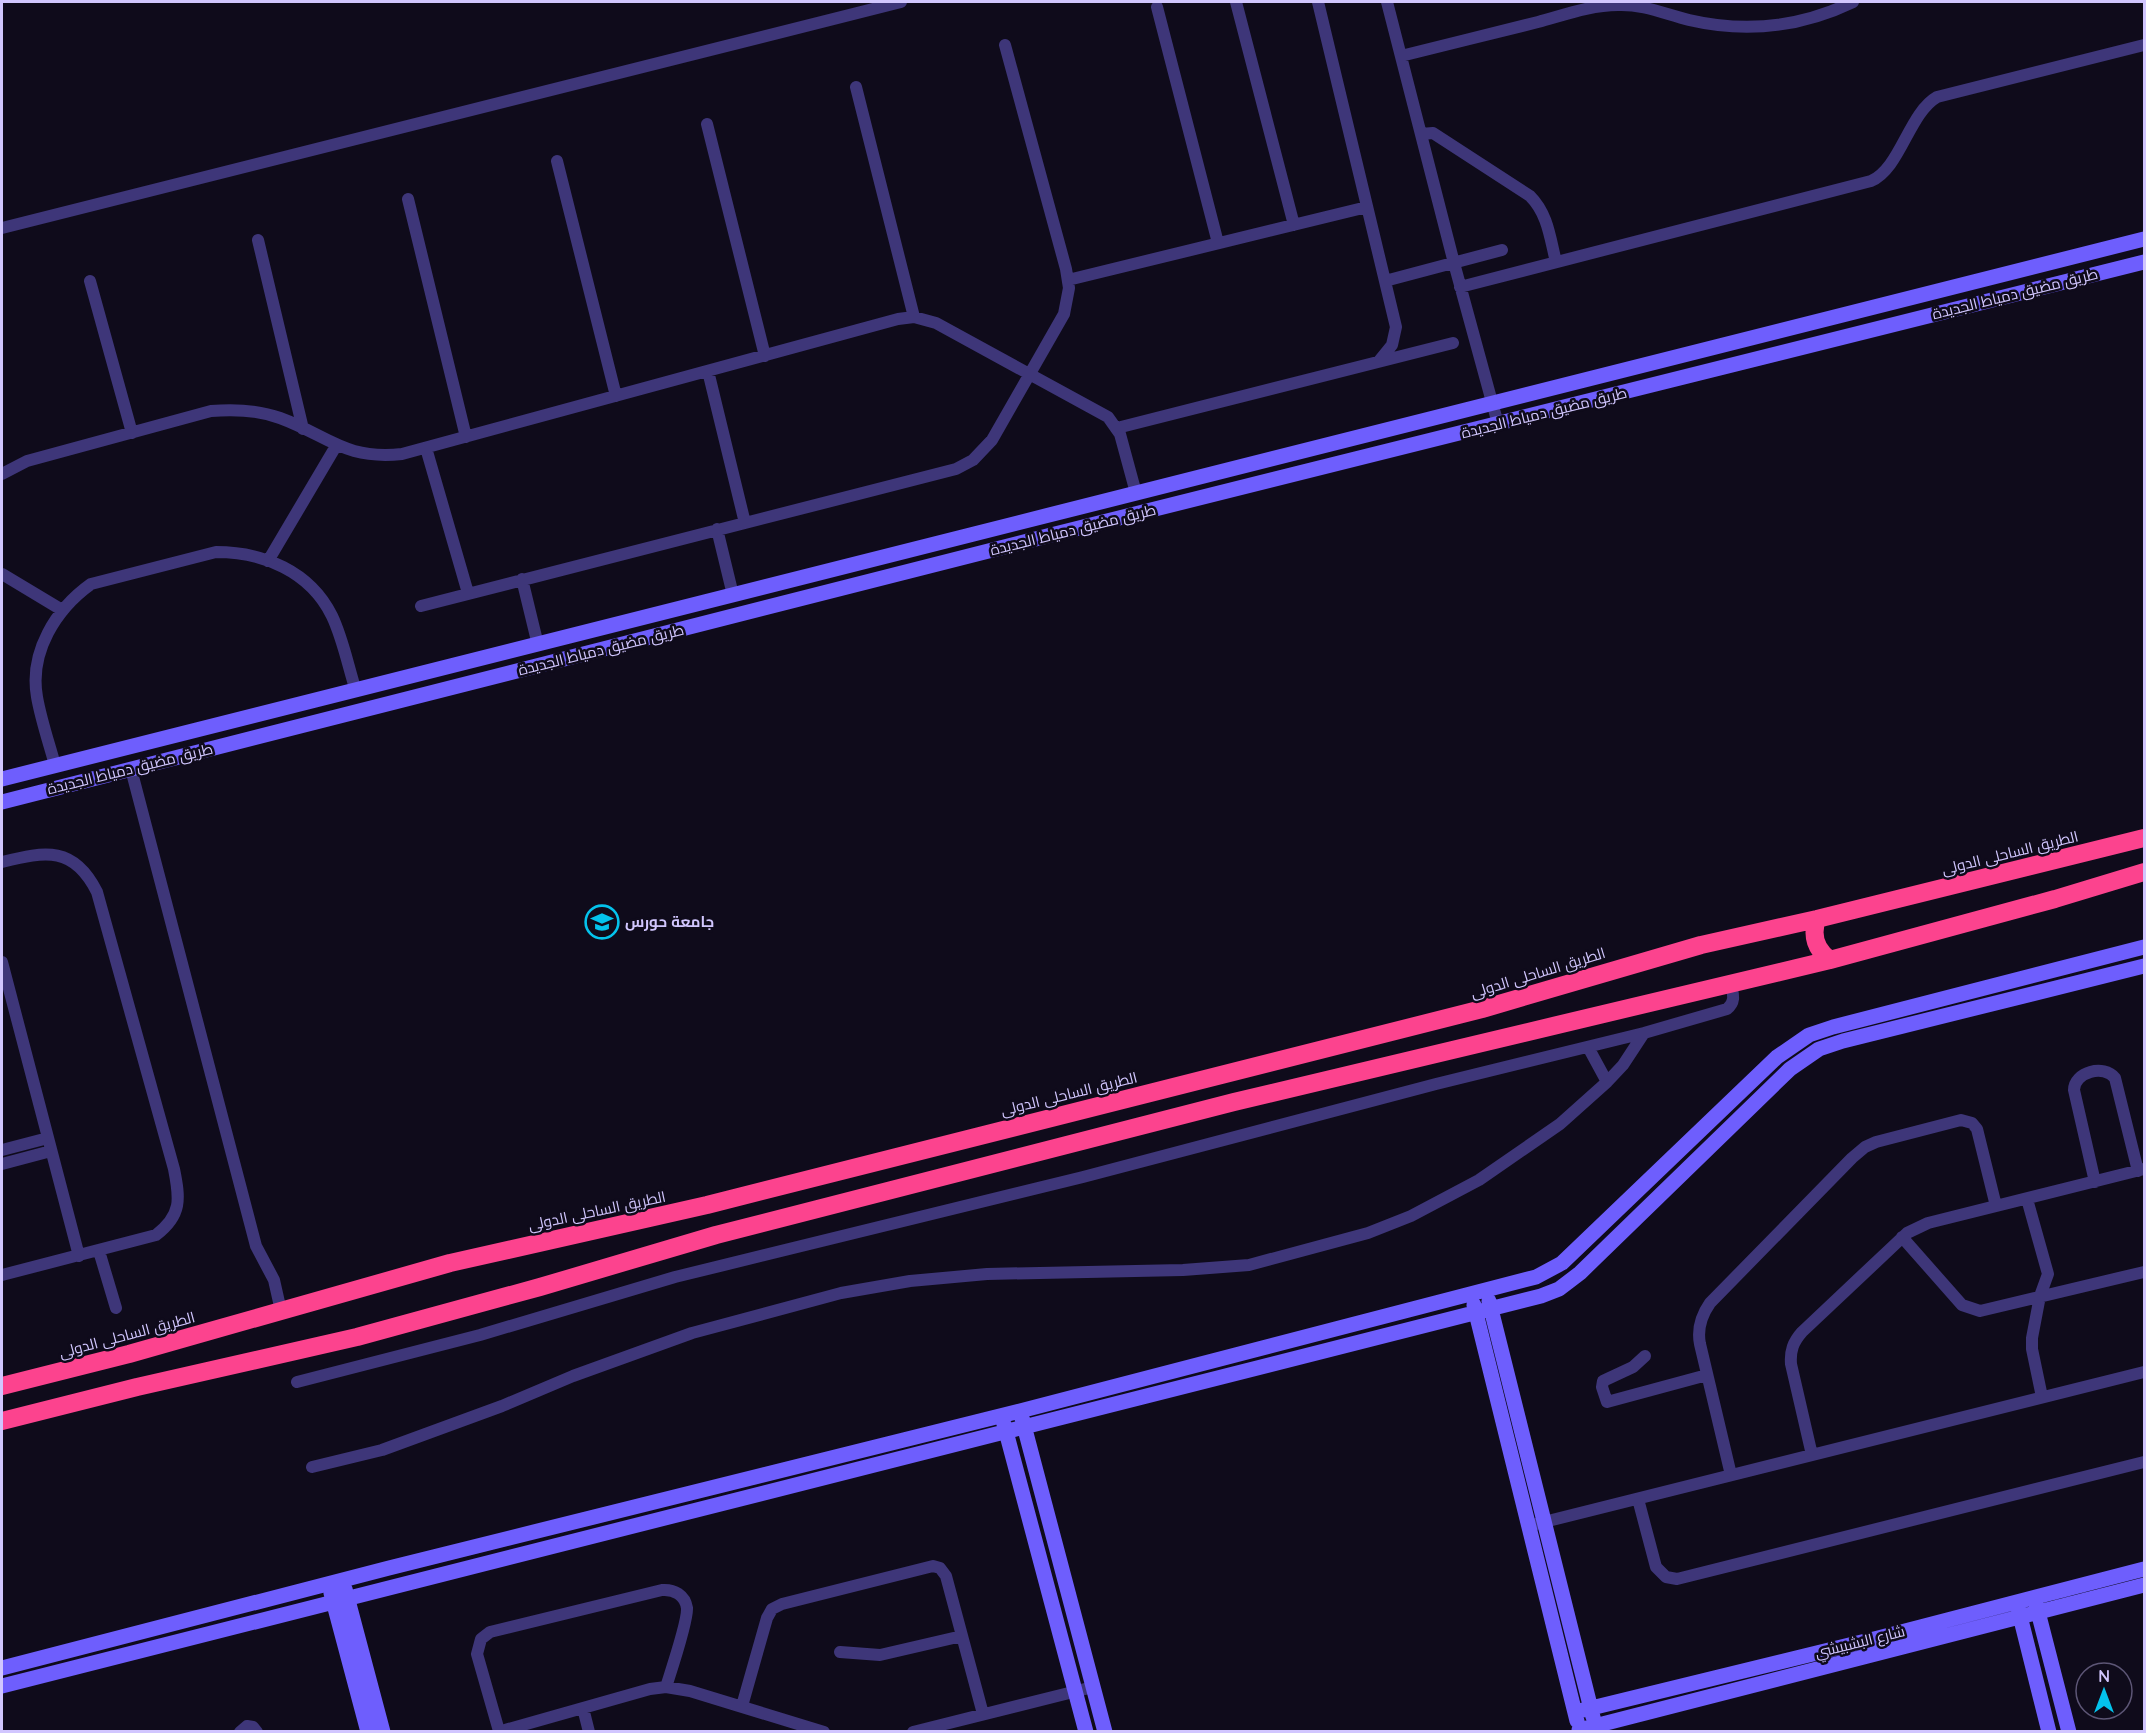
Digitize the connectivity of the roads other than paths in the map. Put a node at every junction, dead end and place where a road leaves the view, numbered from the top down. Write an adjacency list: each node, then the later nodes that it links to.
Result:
1 (901, 2): 18 (street)
2 (1236, 2): 17 (street)
3 (1318, 2): 16 (street)
4 (1387, 2): 10 (street)
5 (1853, 2): 7 (street)
6 (1157, 7): 21 (street)
7 (1669, 7): 10 (street)
8 (1005, 45): 26 (street)
9 (2145, 45): 23 (street)
10 (1401, 56): 13 (street)
11 (856, 87): 31 (street)
12 (707, 124): 34 (street)
13 (1421, 134): 23 (street); 25 (street)
14 (557, 161): 38 (street)
15 (408, 199): 44 (street)
16 (1367, 207): 17 (street); 28 (street)
17 (1294, 225): 21 (street)
18 (2, 228)
19 (2145, 239): 30 (street, طريق مضيق دمياط الجديدة)
20 (258, 240): 42 (street)
21 (1218, 243): 26 (street)
22 (1502, 250): 25 (street)
23 (1556, 262): 29 (street)
24 (2145, 262): 32 (street, طريق مضيق دمياط الجديدة)
25 (1454, 263): 28 (street); 29 (street)
26 (1068, 280): 37 (street)
27 (90, 281): 43 (street)
28 (1385, 281): 35 (street)
29 (1460, 287): 39 (street)
30 (1872, 308): 32 (street); 39 (street, طريق مضيق دمياط الجديدة)
31 (914, 317): 34 (street); 37 (street)
32 (1878, 329): 40 (street, طريق مضيق دمياط الجديدة)
33 (1453, 343): 35 (street)
34 (765, 356): 36 (street)
35 (1379, 362): 41 (street)
36 (708, 371): 38 (street); 50 (street)
37 (1030, 373): 41 (street); 50 (street)
38 (616, 396): 44 (street)
39 (1492, 404): 40 (street); 48 (street, طريق مضيق دمياط الجديدة)
40 (1498, 424): 52 (street, طريق مضيق دمياط الجديدة)
41 (1117, 428): 48 (street)
42 (303, 429): 43 (street); 45 (street)
43 (132, 433): 47 (street)
44 (466, 437): 46 (street)
45 (336, 446): 46 (street); 53 (street)
46 (426, 448): 56 (street)
47 (2, 474)
48 (1136, 493): 49 (street, طريق مضيق دمياط الجديدة)
49 (1048, 515): 52 (street); 57 (street, طريق مضيق دمياط الجديدة)
50 (745, 522): 51 (street)
51 (717, 530): 55 (street); 57 (street)
52 (1055, 534): 63 (street, طريق مضيق دمياط الجديدة)
53 (268, 561): 59 (street); 61 (street)
54 (2, 574): 59 (street)
55 (522, 579): 56 (street); 60 (street)
56 (468, 593): 58 (street)
57 (733, 595): 60 (street, طريق مضيق دمياط الجديدة)
58 (421, 606)
59 (62, 610): 64 (street)
60 (538, 645): 61 (street, طريق مضيق دمياط الجديدة)
61 (356, 691): 62 (street, طريق مضيق دمياط الجديدة)
62 (268, 713): 63 (street); 64 (street, طريق مضيق دمياط الجديدة)
63 (275, 733): 65 (street, طريق مضيق دمياط الجديدة)
64 (55, 765): 66 (street, طريق مضيق دمياط الجديدة)
65 (131, 769): 67 (street, طريق مضيق دمياط الجديدة); 97 (street)
66 (2, 779)
67 (2, 802)
68 (2145, 838): 71 (highway, الطريق الساحلى الدولى)
69 (2, 862): 89 (street)
70 (2145, 872): 73 (highway)
71 (1817, 919): 73 (highway); 97 (highway, الطريق الساحلى الدولى)
72 (2145, 947): 93 (street)
73 (1830, 960): 76 (highway)
74 (2, 962): 80 (street)
75 (2145, 966): 96 (street)
76 (1731, 984): 77 (street); 106 (highway)
77 (1644, 1033): 78 (street); 79 (street)
78 (1588, 1047): 79 (street); 101 (street)
79 (1607, 1082): 111 (street)
80 (48, 1138): 81 (street); 82 (street)
81 (2, 1150)
82 (51, 1151): 83 (street); 90 (street)
83 (2, 1164)
84 (2141, 1170): 85 (street); 85 (street)
85 (2095, 1182): 86 (street)
86 (2027, 1199): 87 (street); 94 (street)
87 (1996, 1206): 88 (street); 100 (street)
88 (1902, 1237): 94 (street); 109 (street)
89 (99, 1251): 90 (street); 95 (street)
90 (79, 1256): 92 (street)
91 (2145, 1272): 94 (street)
92 (2, 1275)
93 (1479, 1291): 96 (street); 104 (street)
94 (2040, 1296): 103 (street)
95 (116, 1308)
96 (1484, 1310): 107 (street); 114 (street); 115 (street)
97 (281, 1311): 102 (highway, الطريق الساحلى الدولى)
98 (1645, 1356): 100 (street)
99 (2145, 1372): 103 (street)
100 (1707, 1375): 112 (street)
101 (297, 1382)
102 (2, 1386)
103 (2042, 1397): 109 (street)
104 (1020, 1411): 105 (street); 107 (street)
105 (1002, 1416): 108 (street); 117 (street)
106 (2, 1420)
107 (1024, 1428): 108 (street); 128 (street)
108 (1006, 1433): 119 (street); 129 (street)
109 (1812, 1455): 112 (street)
110 (2145, 1462): 113 (street)
111 (312, 1467)
112 (1731, 1475): 113 (street)
113 (1638, 1499): 114 (street)
114 (1544, 1522): 115 (street); 133 (street)
115 (1528, 1526): 134 (street)
116 (2145, 1569): 120 (street, شارع البشبيشي)
117 (335, 1582): 119 (street); 124 (street)
118 (2145, 1586): 120 (street, شارع البشبيشي)
119 (340, 1600): 126 (street); 139 (street); 140 (street)
120 (2037, 1605): 121 (street, شارع البشبيشي); 149 (street)
121 (2018, 1610): 125 (street, شارع البشبيشي); 130 (street, شارع البشبيشي); 148 (street)
122 (962, 1636): 123 (street); 131 (street); 135 (street)
123 (840, 1652)
124 (2, 1668)
125 (1689, 1684): 130 (street); 133 (street, شارع البشبيشي)
126 (2, 1686)
127 (666, 1687): 131 (street); 132 (street); 141 (street)
128 (1093, 1687): 129 (street); 146 (street)
129 (1075, 1691): 135 (street); 145 (street)
130 (1693, 1701): 136 (street, شارع البشبيشي)
131 (742, 1706): 143 (street)
132 (583, 1708): 141 (street); 142 (street)
133 (1591, 1708): 134 (street, شارع البشبيشي); 136 (street)
134 (1575, 1712): 147 (street)
135 (983, 1714): 144 (street)
136 (1596, 1729): 147 (street, شارع البشبيشي)
137 (240, 1731): 138 (street)
138 (257, 1731)
139 (368, 1731)
140 (383, 1731)
141 (499, 1731)
142 (589, 1731)
143 (825, 1731)
144 (913, 1731)
145 (1086, 1731)
146 (1105, 1731)
147 (1579, 1731)
148 (2049, 1731)
149 (2069, 1731)

